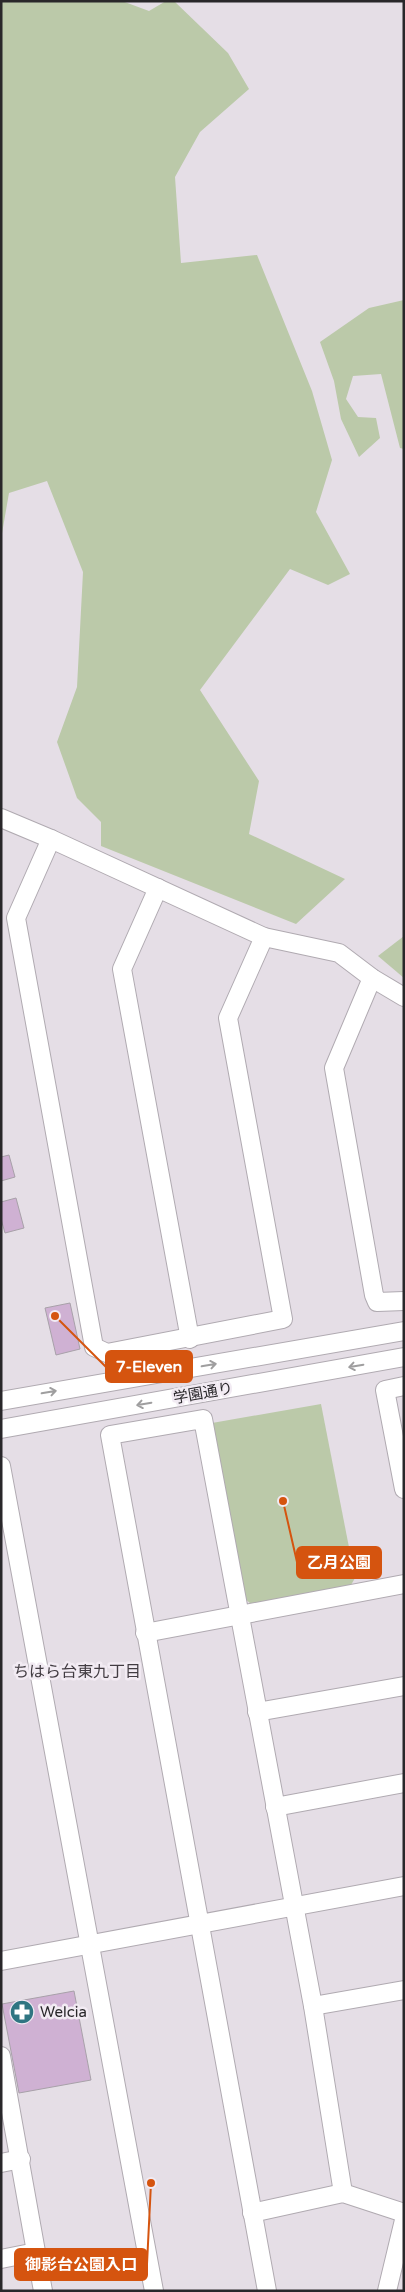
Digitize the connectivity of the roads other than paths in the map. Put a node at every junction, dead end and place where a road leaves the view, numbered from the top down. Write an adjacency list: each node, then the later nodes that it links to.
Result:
1 (1, 818): 2 (street)
2 (51, 839): 3 (street); 9 (street)
3 (158, 888): 4 (street); 9 (street)
4 (264, 936): 5 (street); 9 (street)
5 (372, 978): 6 (street); 7 (street)
6 (404, 997)
7 (404, 1301)
8 (404, 1331): 12 (street, 学園通り, one-way to 8)
9 (190, 1339)
10 (404, 1357): 13 (street, 学園通り, one-way to 13)
11 (404, 1386): 15 (street)
12 (1, 1400)
13 (1, 1429)
14 (1, 1466): 26 (street)
15 (404, 1489)
16 (404, 1584): 17 (street)
17 (240, 1614): 18 (street); 18 (street); 20 (street)
18 (145, 1633): 25 (street)
19 (404, 1686): 20 (street)
20 (257, 1712): 22 (street)
21 (404, 1783): 22 (street)
22 (275, 1807): 24 (street)
23 (404, 1886): 24 (street)
24 (293, 1907): 25 (street); 29 (street)
25 (200, 1924): 26 (street); 34 (street)
26 (90, 1945): 27 (street); 40 (street)
27 (1, 1961)
28 (404, 1990): 29 (street)
29 (313, 2006): 33 (street)
30 (2, 2062): 31 (street)
31 (21, 2159): 32 (street); 37 (street)
32 (1, 2162)
33 (343, 2193): 34 (street); 35 (street)
34 (252, 2213): 41 (street)
35 (404, 2213)
36 (404, 2220): 42 (street)
37 (36, 2252): 38 (street); 39 (street)
38 (1, 2258)
39 (43, 2291)
40 (154, 2291)
41 (267, 2291)
42 (387, 2291)

